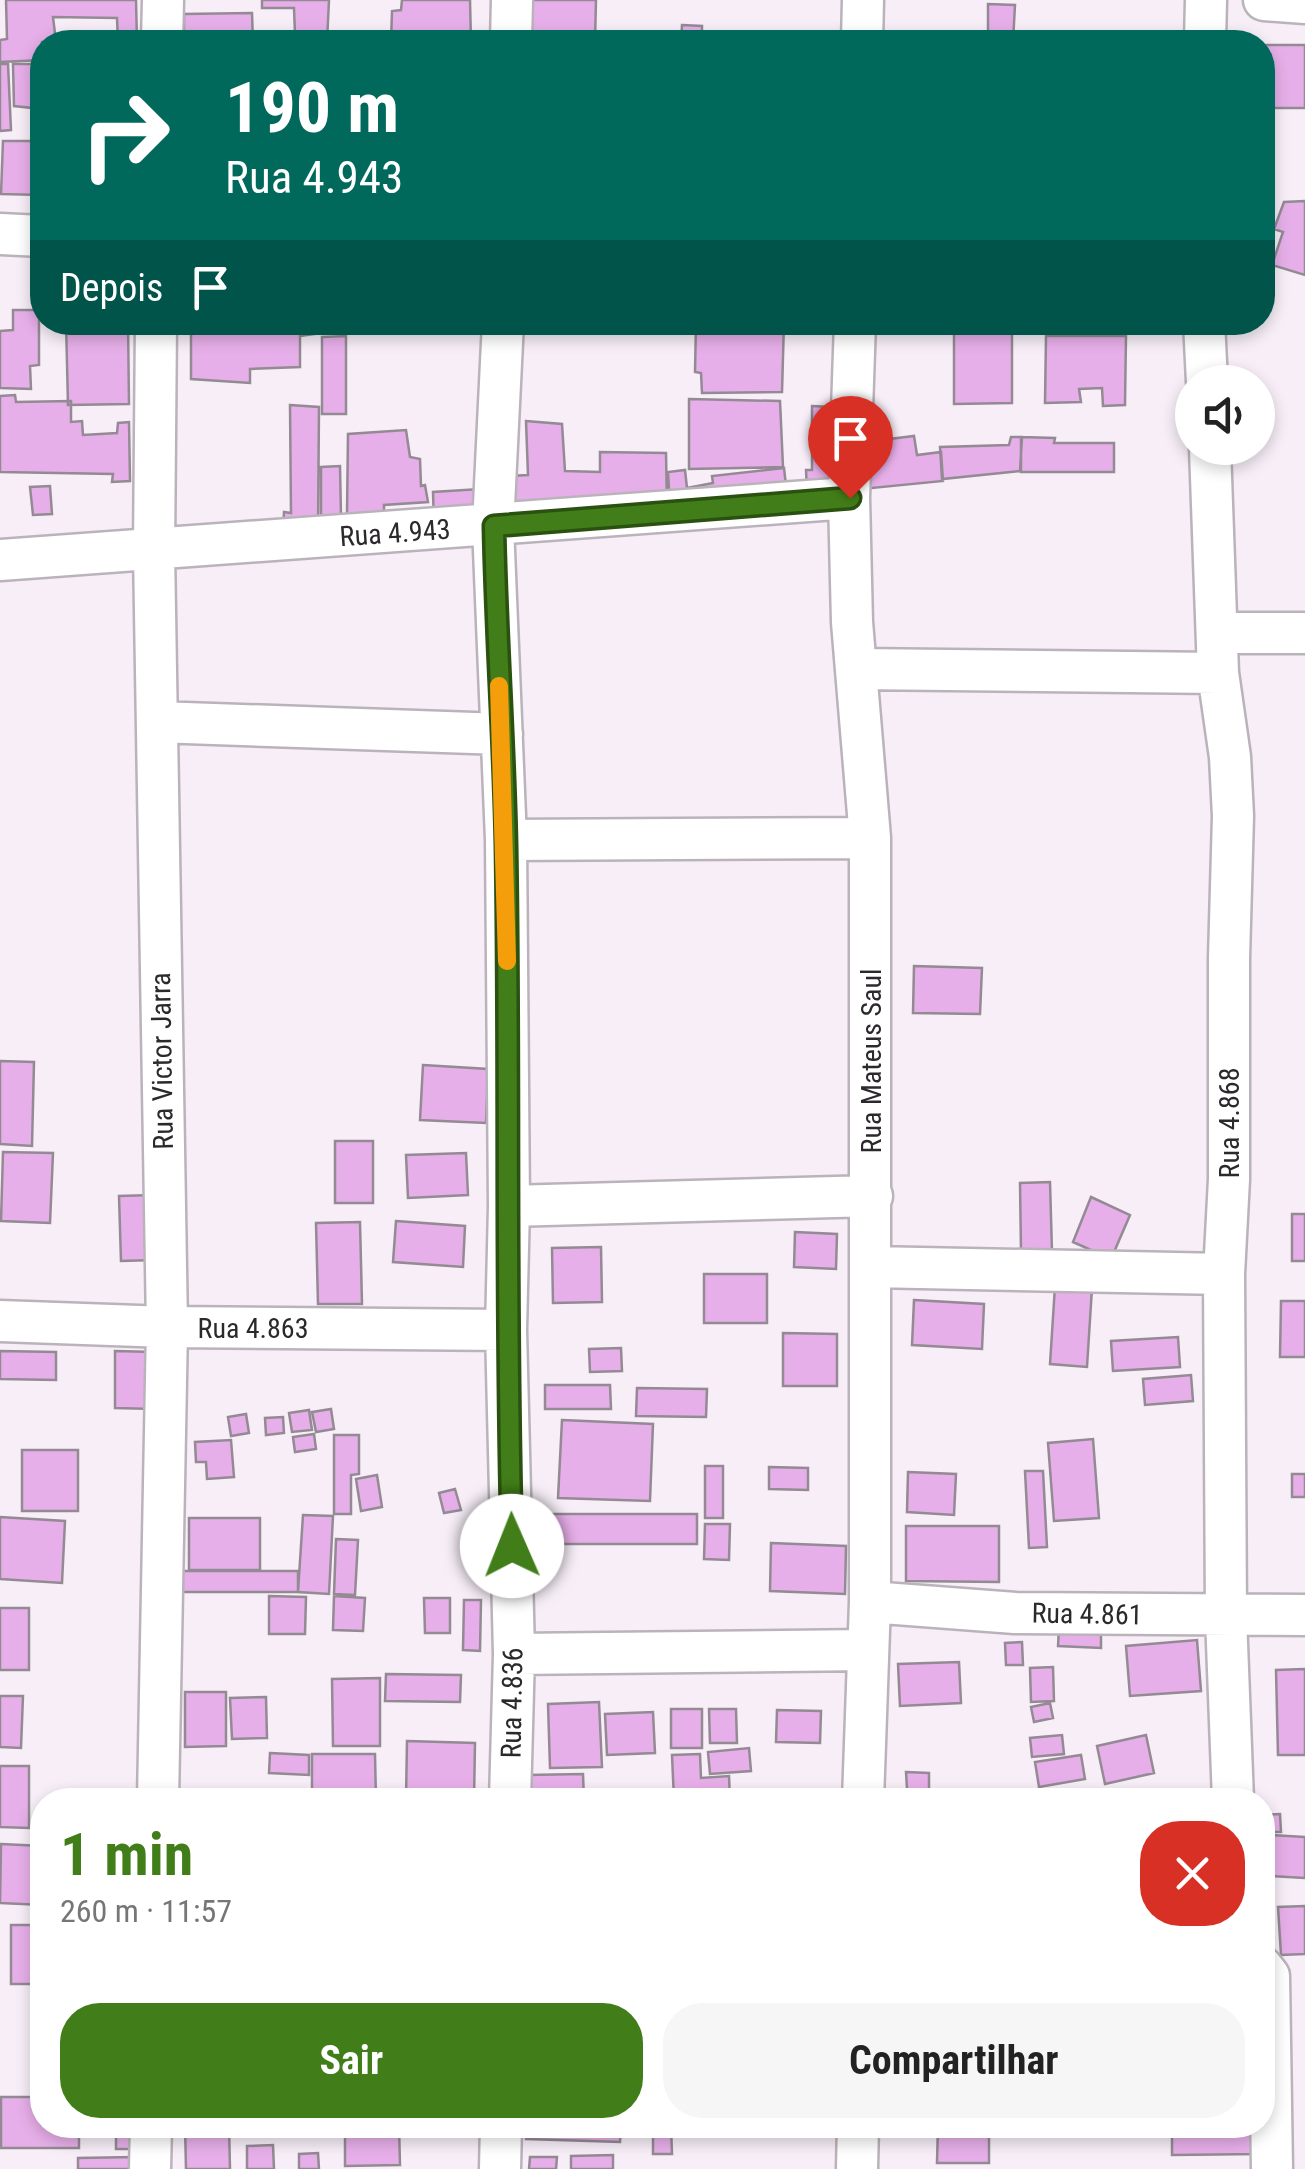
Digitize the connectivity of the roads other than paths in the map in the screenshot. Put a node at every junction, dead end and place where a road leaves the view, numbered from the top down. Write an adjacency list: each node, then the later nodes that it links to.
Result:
1 (163, 0): 7 (street)
2 (512, 0): 8 (street)
3 (863, 0): 9 (street)
4 (1206, 0): 10 (street)
5 (1264, 0): 6 (street)
6 (1305, 3)
7 (162, 30)
8 (512, 30)
9 (862, 30)
10 (1206, 30)
11 (0, 234): 12 (street)
12 (30, 235)
13 (156, 335): 21 (street, Rua Victor Jarra)
14 (503, 335): 20 (street, Rua 4.836)
15 (855, 335): 19 (street, Rua Mateus Saul)
16 (1205, 335): 17 (street)
17 (1206, 365)
18 (1211, 465): 24 (street, Rua 4.868)
19 (850, 498): 20 (street, Rua 4.943); 25 (street, Rua Mateus Saul)
20 (494, 526): 21 (street, Rua 4.943); 27 (street, Rua 4.836)
21 (154, 550): 22 (street, Rua 4.943); 26 (street, Rua Victor Jarra)
22 (0, 560)
23 (1305, 633): 24 (street)
24 (1218, 653): 25 (street); 33 (street, Rua 4.868)
25 (857, 669): 28 (street, Rua Mateus Saul)
26 (157, 722): 27 (street); 35 (street, Rua Victor Jarra)
27 (502, 734): 29 (street, Rua 4.836)
28 (870, 838): 29 (street); 30 (street, Rua Mateus Saul)
29 (506, 840): 31 (street, Rua 4.836)
30 (872, 1196): 31 (street); 32 (street, Rua Mateus Saul)
31 (510, 1206): 36 (street, Rua 4.836)
32 (872, 1267): 33 (street); 37 (street, Rua Mateus Saul)
33 (1224, 1274): 39 (street, Rua 4.868)
34 (0, 1321): 35 (street, Rua 4.863)
35 (166, 1328): 36 (street, Rua 4.863); 42 (street, Rua Victor Jarra)
36 (506, 1330): 41 (street, Rua 4.836)
37 (870, 1602): 39 (street, Rua 4.861); 40 (street, Rua Mateus Saul)
38 (1305, 1615): 39 (street, Rua 4.861)
39 (1226, 1616): 45 (street, Rua 4.868)
40 (866, 1650): 41 (street); 44 (street, Rua Mateus Saul)
41 (514, 1654): 43 (street, Rua 4.836)
42 (158, 1788)
43 (510, 1788)
44 (863, 1788)
45 (1233, 1788)
46 (1279, 1973): 47 (street)
47 (1275, 2085)
48 (151, 2138): 52 (street)
49 (501, 2138): 53 (street)
50 (858, 2138): 54 (street)
51 (1273, 2138): 55 (street)
52 (150, 2169)
53 (500, 2169)
54 (857, 2169)
55 (1272, 2169)

